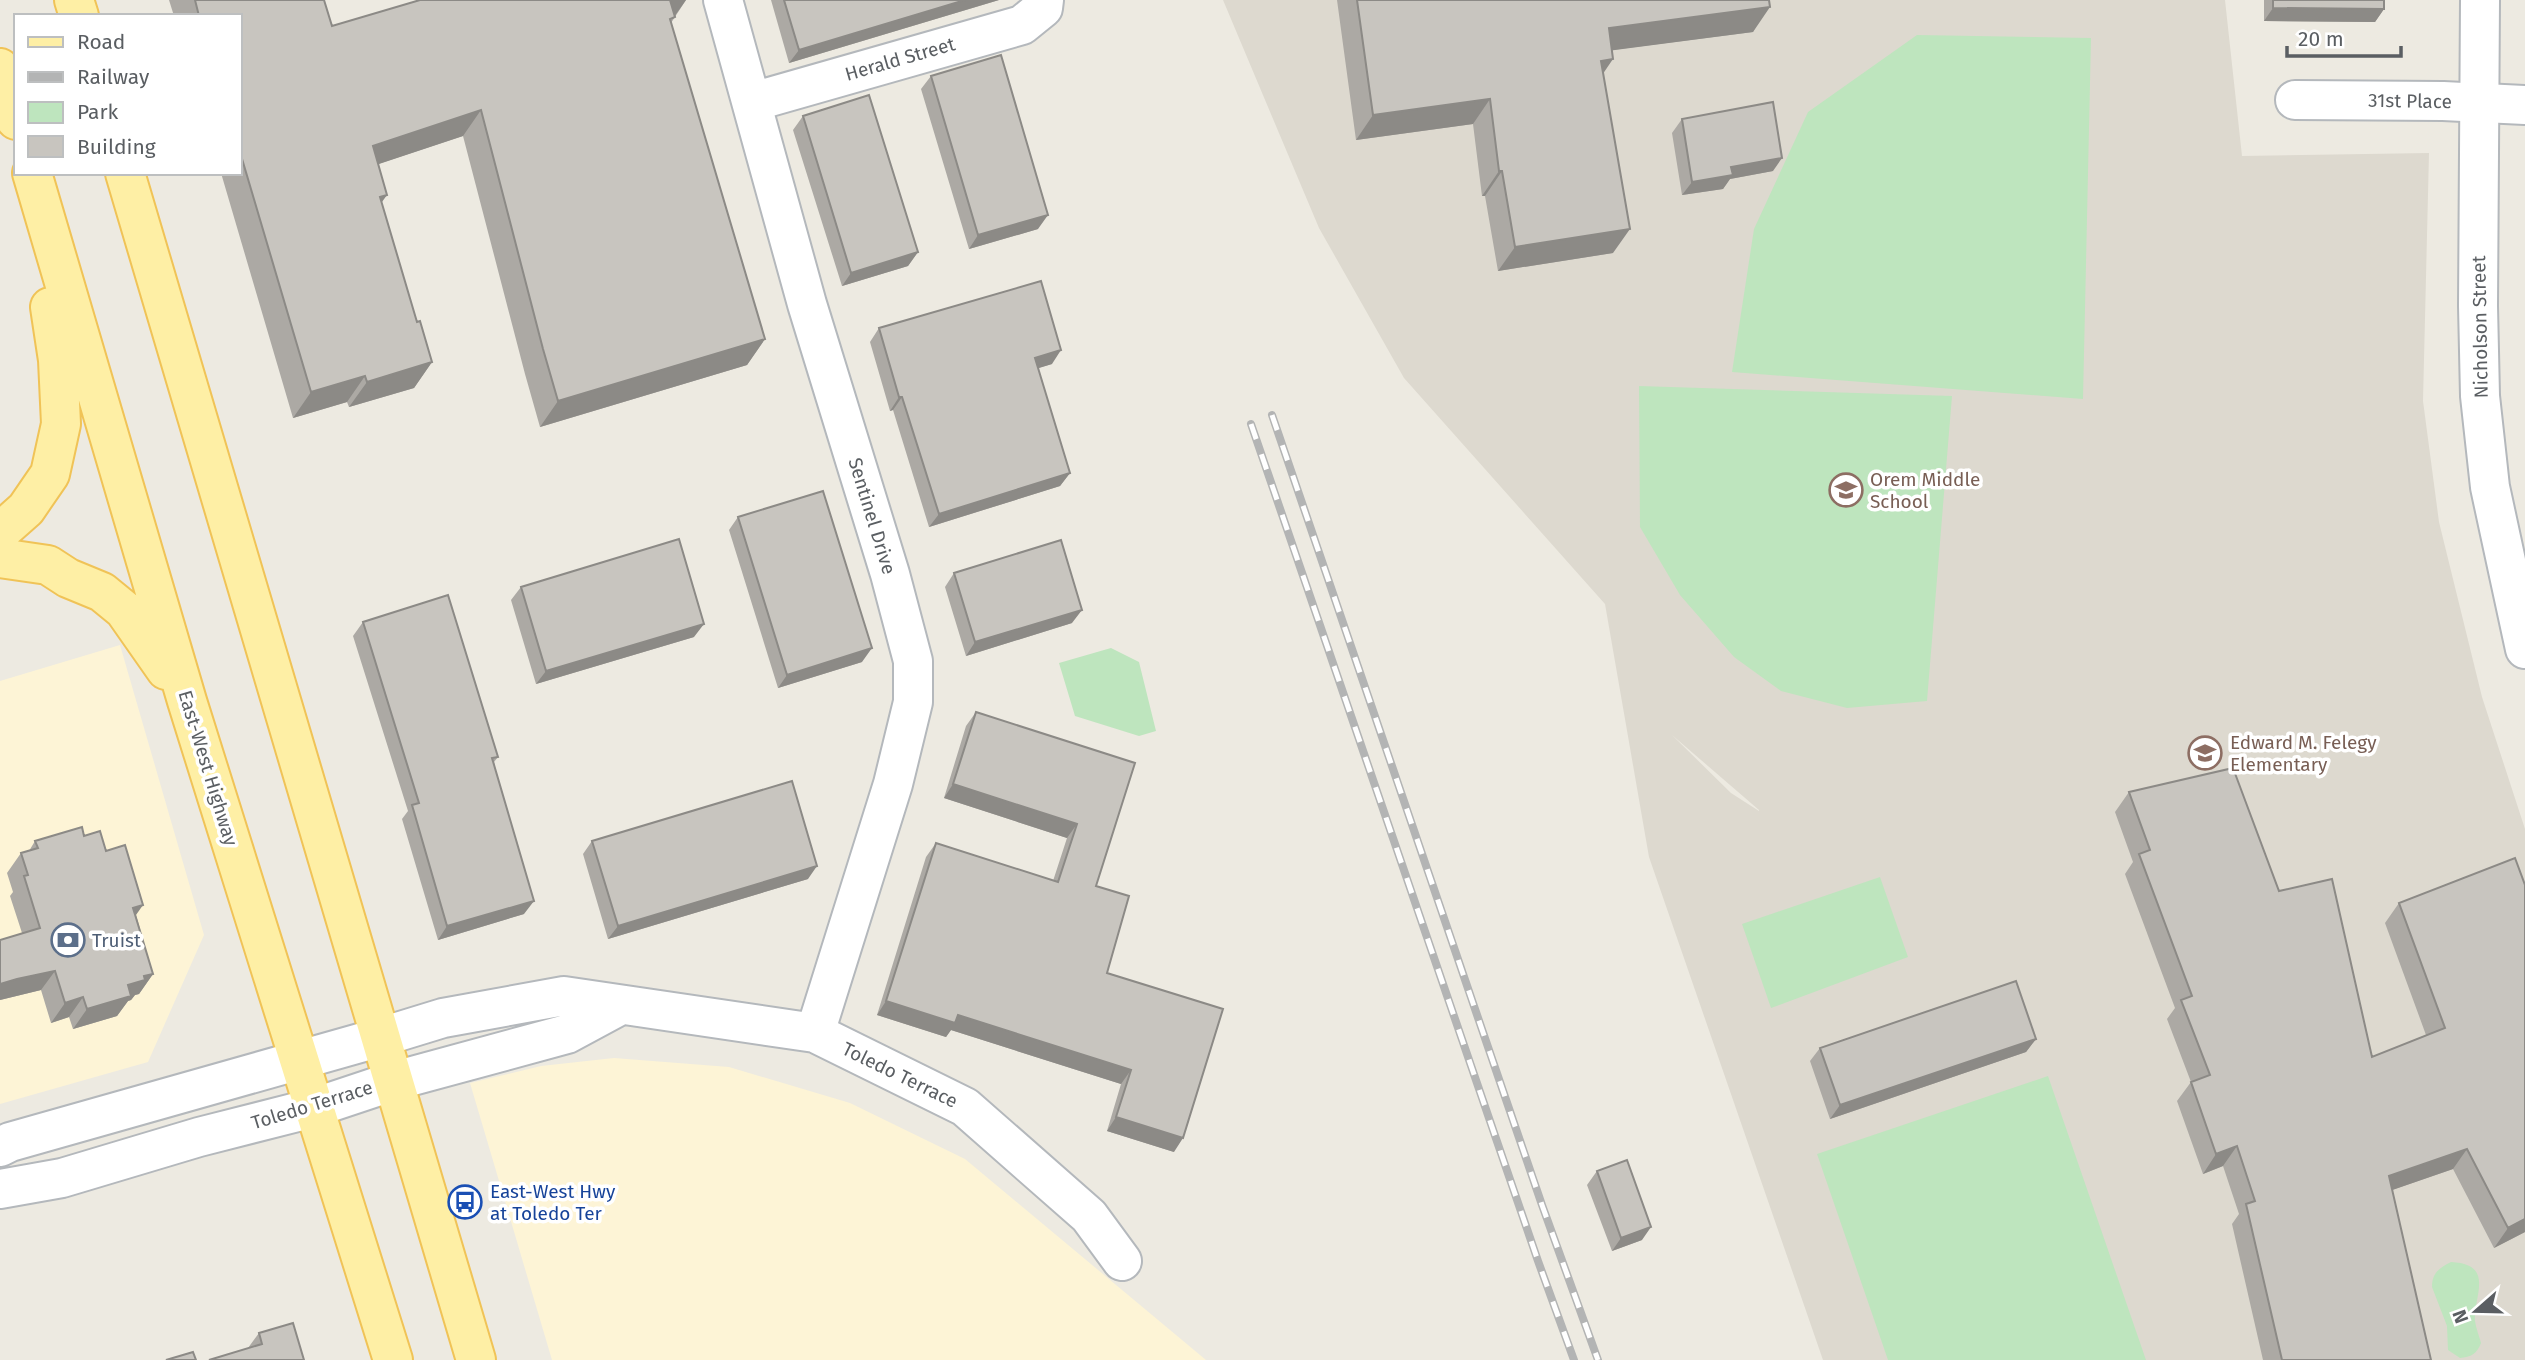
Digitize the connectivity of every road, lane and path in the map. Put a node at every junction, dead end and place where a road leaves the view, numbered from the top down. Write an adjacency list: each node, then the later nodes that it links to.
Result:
1 (723, 0): 6 (street, Sentinel Drive)
2 (2480, 0): 7 (street, Nicholson Street)
3 (1044, 4): 6 (street, Herald Street)
4 (0, 68): 9 (main road)
5 (2295, 100): 7 (street, 31st Place)
6 (752, 102): 19 (street, Sentinel Drive)
7 (2478, 102): 8 (street, 31st Place); 15 (street, Nicholson Street)
8 (2525, 105)
9 (14, 114)
10 (31, 175): 13 (main road)
11 (32, 175): 17 (main road, East-West Highway)
12 (126, 175): 20 (main road)
13 (0, 532)
14 (0, 558): 17 (main road)
15 (2516, 570): 16 (street, Nicholson Street)
16 (2525, 649)
17 (187, 701): 21 (main road, East-West Highway)
18 (619, 1006): 19 (street, Toledo Terrace); 20 (street, Toledo Terrace); 22 (street, Toledo Terrace)
19 (814, 1033): 26 (street, Toledo Terrace)
20 (380, 1037): 21 (street, Toledo Terrace); 22 (main road)
21 (298, 1061): 23 (main road, East-West Highway); 24 (street, Toledo Terrace)
22 (394, 1081): 23 (street, Toledo Terrace); 28 (main road)
23 (313, 1108): 25 (street, Toledo Terrace); 27 (main road, East-West Highway)
24 (0, 1147)
25 (0, 1189)
26 (1122, 1261)
27 (393, 1360)
28 (476, 1360)

